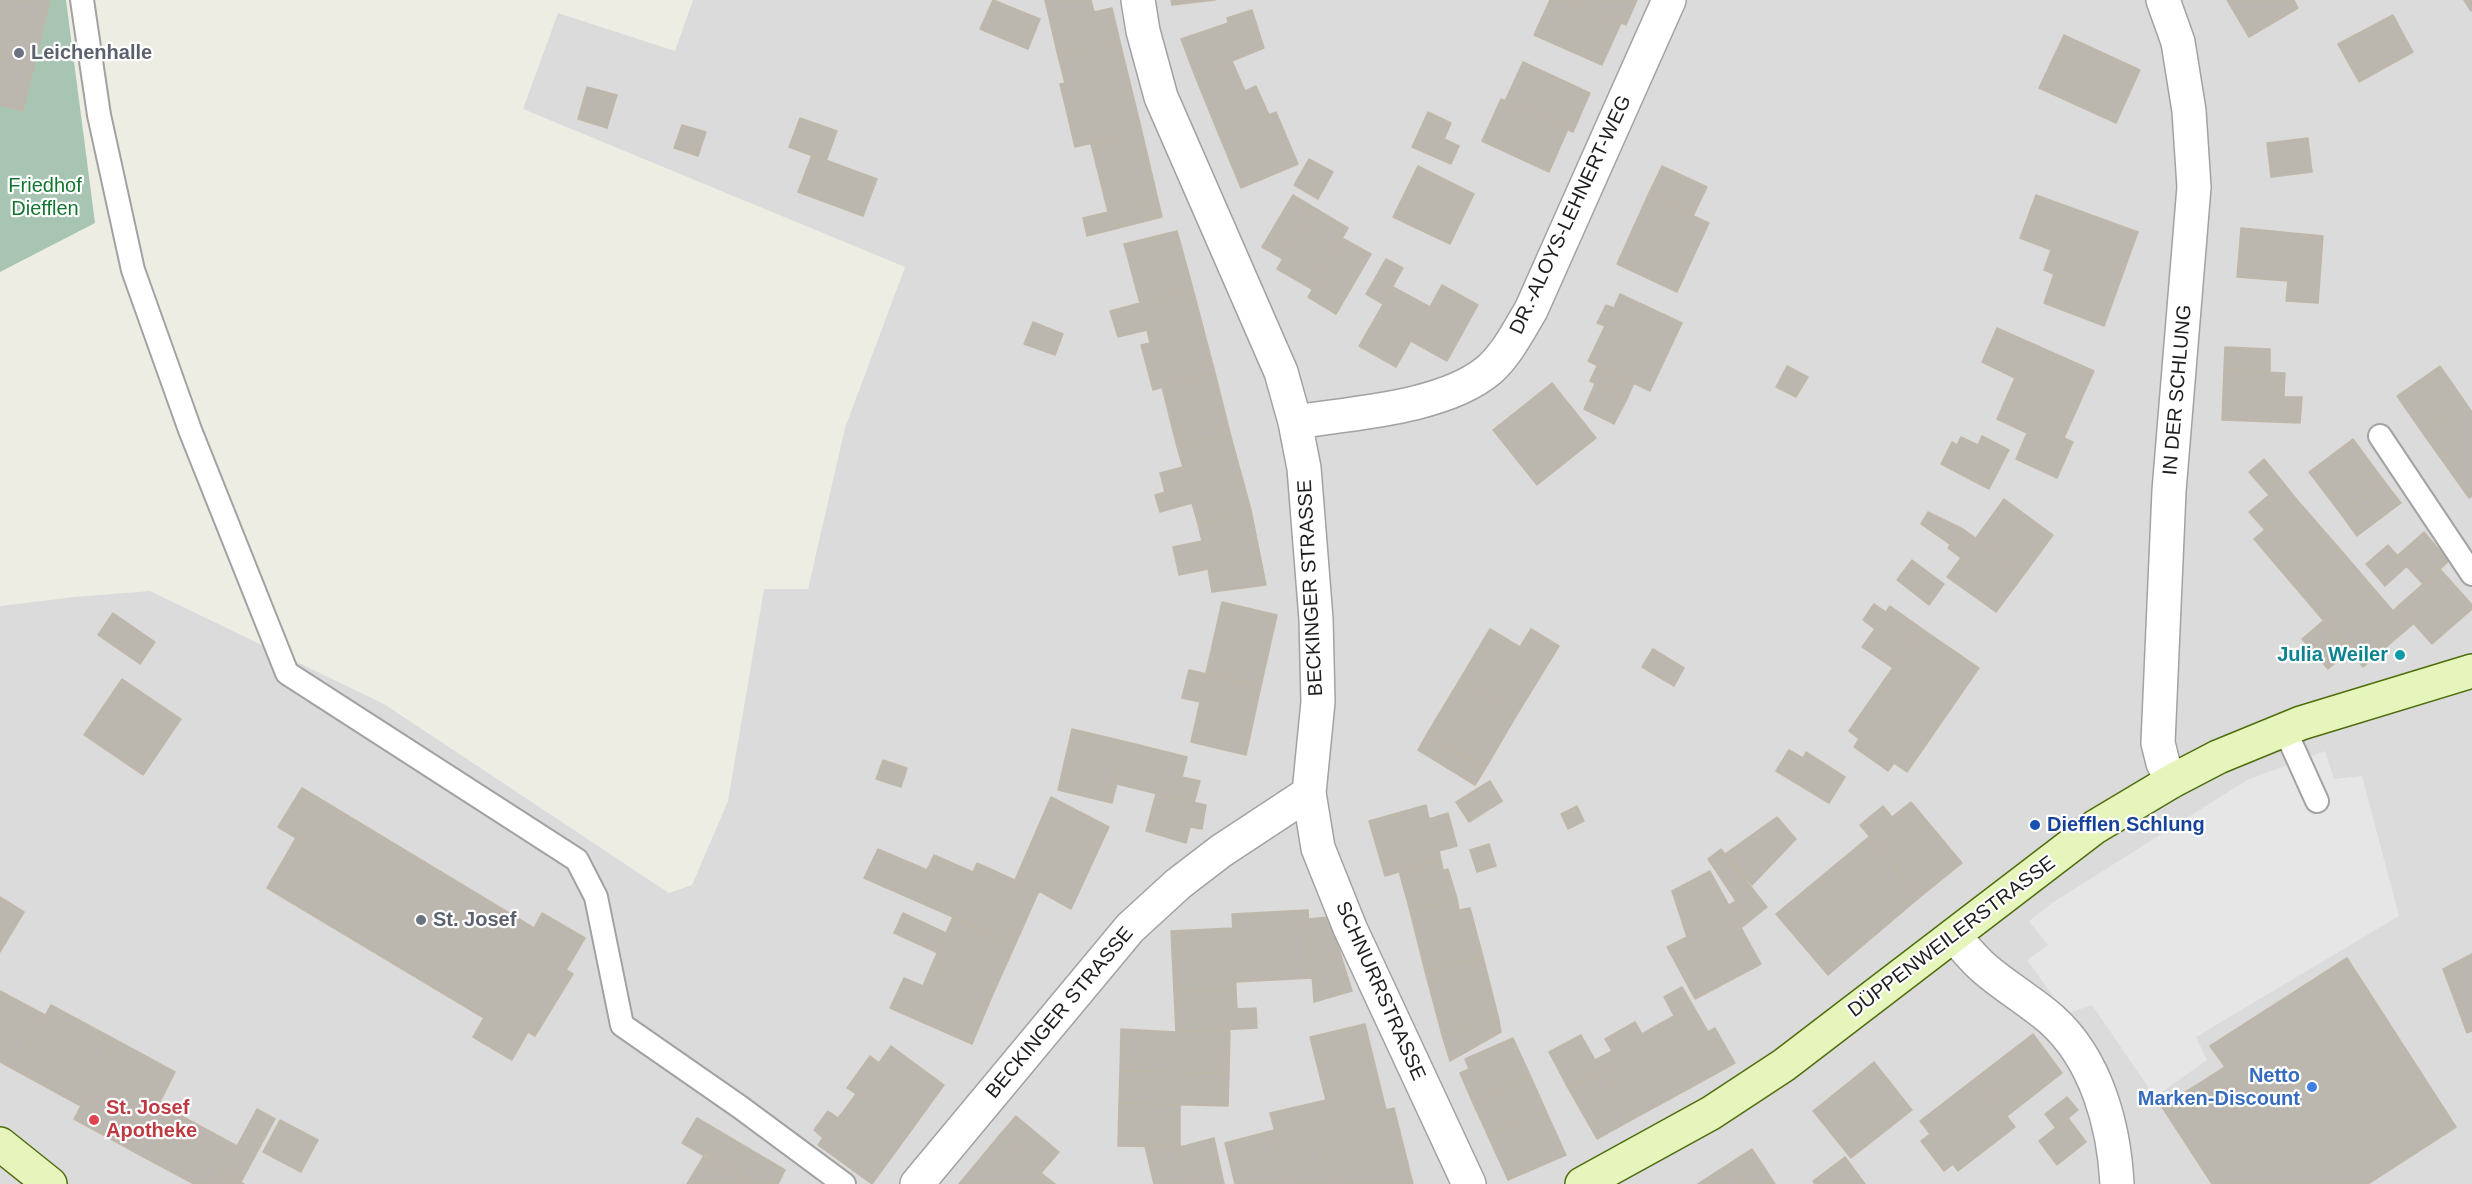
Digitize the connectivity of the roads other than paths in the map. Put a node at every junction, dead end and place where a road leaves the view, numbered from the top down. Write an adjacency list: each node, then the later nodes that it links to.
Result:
1 (82, 0): 16 (lane)
2 (1138, 0): 5 (street, BECKINGER STRASSE)
3 (1669, 0): 5 (street, DR.-ALOYS-LEHNERT-WEG)
4 (2163, 0): 10 (street, IN DER SCHLUNG)
5 (1294, 422): 11 (street, BECKINGER STRASSE)
6 (2380, 436): 7 (lane)
7 (2472, 574)
8 (2472, 671): 9 (street, DÜPPENWEILERSTRASSE)
9 (2285, 730): 10 (street, DÜPPENWEILERSTRASSE); 12 (lane)
10 (2172, 781): 13 (street, DÜPPENWEILERSTRASSE)
11 (1309, 792): 17 (street, BECKINGER STRASSE); 18 (street, SCHNURRSTRASSE)
12 (2317, 801)
13 (1954, 936): 19 (street, DÜPPENWEILERSTRASSE); 20 (street)
14 (0, 1144): 15 (street)
15 (50, 1184)
16 (844, 1184)
17 (917, 1184)
18 (1469, 1184)
19 (1581, 1184)
20 (2116, 1184)

